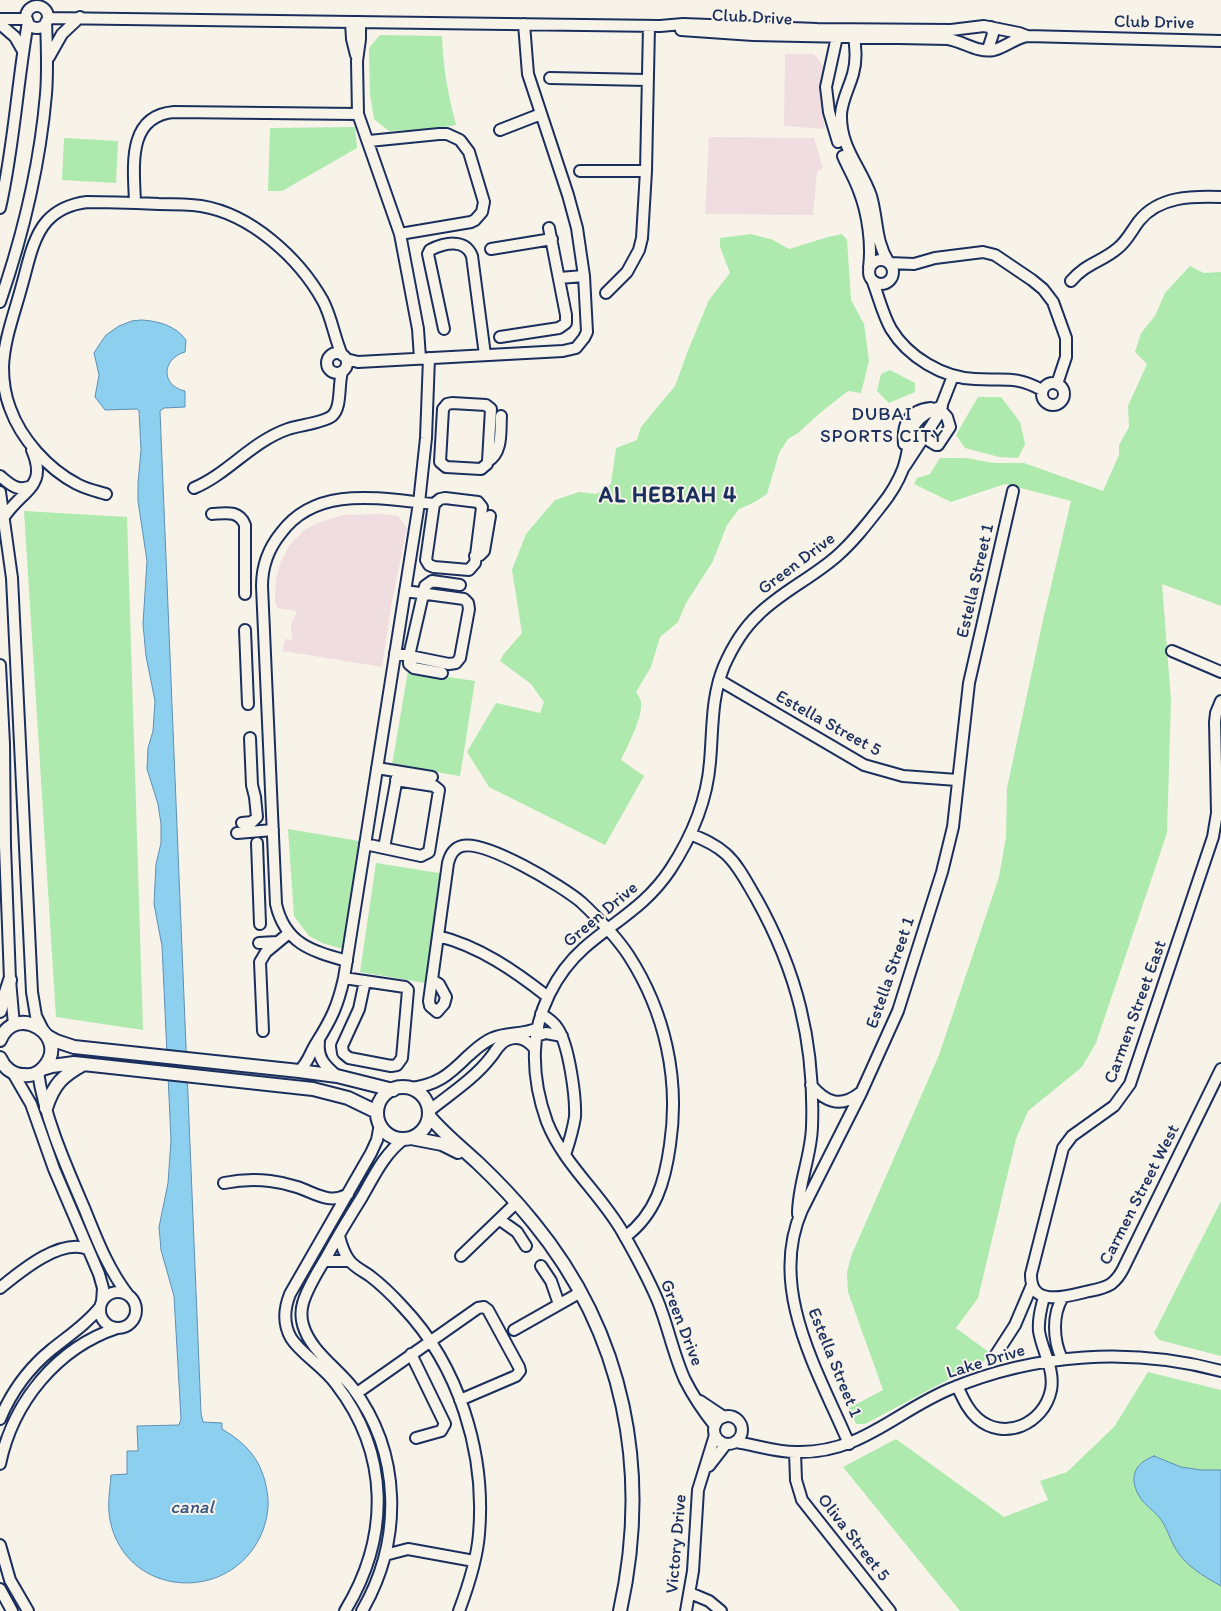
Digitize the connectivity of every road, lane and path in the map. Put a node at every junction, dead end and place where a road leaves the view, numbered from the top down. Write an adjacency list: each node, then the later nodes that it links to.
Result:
1 (41, 4): 2 (street); 5 (street)
2 (28, 13): 4 (street); 5 (street); 18 (street)
3 (80, 17): 5 (street, Club Drive); 6 (street, Club Drive); 19 (street)
4 (0, 18)
5 (47, 20): 19 (street)
6 (356, 22): 8 (street, Club Drive); 22 (street)
7 (0, 24): 18 (street)
8 (524, 24): 9 (street, Club Drive); 23 (street)
9 (649, 26): 11 (street, Club Drive); 21 (street)
10 (991, 27): 12 (street, Club Drive); 13 (street, Club Drive); 17 (street)
11 (837, 33): 12 (street, Club Drive); 37 (street)
12 (854, 34): 14 (street, Club Drive); 35 (street)
13 (1027, 36): 15 (street, Club Drive); 16 (street, Club Drive)
14 (948, 40): 15 (street, Club Drive); 17 (street)
15 (1015, 40): 17 (street)
16 (1221, 41)
17 (989, 46)
18 (23, 51): 30 (street)
19 (48, 63): 44 (street)
20 (550, 78): 21 (street)
21 (647, 80): 27 (street)
22 (358, 114): 25 (street); 29 (street)
23 (541, 114): 24 (street); 38 (street)
24 (500, 130)
25 (369, 141): 32 (street); 32 (street)
26 (580, 171): 27 (street)
27 (646, 171): 43 (street)
28 (1221, 197): 41 (street)
29 (135, 203): 50 (street); 60 (street)
30 (0, 208)
31 (550, 228): 33 (street)
32 (400, 234): 49 (street)
33 (552, 239): 34 (street); 39 (street)
34 (491, 250)
35 (888, 263): 36 (street); 37 (street); 40 (street)
36 (914, 264): 40 (street); 52 (street)
37 (869, 268): 42 (street)
38 (584, 276): 39 (street); 48 (street)
39 (559, 278): 47 (street)
40 (890, 281): 42 (street); 45 (street)
41 (1071, 281)
42 (874, 282): 45 (street)
43 (606, 293)
44 (0, 302)
45 (884, 311): 51 (street)
46 (444, 329): 48 (street)
47 (500, 337)
48 (485, 355): 49 (street)
49 (425, 358): 50 (street); 55 (street)
50 (341, 363): 68 (street)
51 (953, 376): 53 (street); 54 (street, Green Drive)
52 (1057, 384): 53 (street); 53 (street)
53 (1042, 390)
54 (941, 408): 58 (street); 59 (street, Green Drive); 59 (street); 61 (street)
55 (427, 410): 56 (street); 63 (street)
56 (443, 410): 62 (street); 64 (street)
57 (501, 416): 62 (street)
58 (912, 430): 59 (street); 61 (street, Green Drive)
59 (924, 438): 65 (street, Green Drive)
60 (28, 442): 67 (street); 71 (street)
61 (906, 456): 65 (street, Green Drive)
62 (488, 461): 64 (street)
63 (424, 462): 64 (street); 72 (street)
64 (441, 464)
65 (903, 469): 95 (street, Green Drive)
66 (0, 476): 67 (street)
67 (33, 486): 76 (street)
68 (194, 488)
69 (1013, 491): 104 (street, Estella Street 1)
70 (0, 492): 76 (street)
71 (106, 494)
72 (419, 503): 73 (street); 77 (street); 81 (street)
73 (434, 504): 78 (street); 79 (street)
74 (212, 514): 80 (street)
75 (490, 516): 79 (street)
76 (4, 517): 101 (street)
77 (411, 553): 78 (street); 83 (street)
78 (426, 555): 79 (street)
79 (476, 556)
80 (245, 576): 81 (street); 85 (street)
81 (262, 576): 87 (street)
82 (460, 585): 84 (street)
83 (405, 591): 84 (street); 90 (street)
84 (422, 593): 91 (street); 91 (street)
85 (245, 594)
86 (245, 630): 88 (street)
87 (265, 645): 88 (street); 105 (street)
88 (246, 646): 97 (street)
89 (1172, 651): 93 (street)
90 (395, 653): 91 (street); 100 (street)
91 (409, 656): 94 (street)
92 (0, 665): 99 (street)
93 (1221, 672)
94 (442, 673)
95 (719, 680): 104 (street, Estella Street 5); 108 (street, Green Drive)
96 (1221, 701): 173 (street, Carmen Street East)
97 (248, 704)
98 (250, 738): 106 (street)
99 (4, 744): 101 (street); 122 (street)
100 (377, 768): 102 (street); 110 (street)
101 (20, 776): 131 (street)
102 (397, 776): 103 (street); 111 (street); 111 (street)
103 (432, 777)
104 (957, 780): 147 (street, Estella Street 1)
105 (271, 794): 106 (street); 107 (street)
106 (255, 795): 107 (street)
107 (273, 830): 112 (street)
108 (690, 834): 115 (street, Green Drive); 144 (street)
109 (257, 843): 113 (street)
110 (365, 844): 111 (street); 120 (street)
111 (384, 848)
112 (274, 861): 113 (street); 116 (street)
113 (258, 862): 114 (street)
114 (260, 924)
115 (608, 930): 117 (street); 125 (street, Green Drive); 165 (street)
116 (289, 933): 118 (street); 120 (street)
117 (438, 936): 123 (street); 125 (street)
118 (278, 942): 119 (street); 128 (street)
119 (258, 943)
120 (347, 960): 121 (street)
121 (344, 978): 124 (street); 132 (street)
122 (10, 980): 126 (main road); 129 (street)
123 (432, 980)
124 (365, 981): 124 (street)
125 (548, 997): 127 (street, Green Drive)
126 (0, 1011)
127 (541, 1014): 130 (street, Green Drive); 133 (street)
128 (263, 1030)
129 (5, 1032): 131 (main road)
130 (537, 1032): 133 (street); 134 (street, Green Drive); 135 (street)
131 (45, 1033): 140 (main road); 141 (main road)
132 (321, 1036): 141 (street); 143 (street)
133 (562, 1036): 151 (street)
134 (535, 1048): 138 (street); 152 (street, Green Drive)
135 (473, 1052): 138 (street); 145 (street)
136 (1, 1061): 142 (main road)
137 (85, 1064): 140 (main road); 148 (main road); 150 (main road)
138 (485, 1064): 149 (street)
139 (1221, 1069): 178 (street, Carmen Street West)
140 (40, 1070): 142 (main road); 148 (street)
141 (299, 1071): 143 (main road)
142 (13, 1073): 163 (street)
143 (337, 1076): 146 (main road)
144 (811, 1085): 147 (street); 161 (street)
145 (409, 1088): 146 (main road); 149 (main road)
146 (393, 1090): 150 (main road)
147 (861, 1092): 161 (street, Estella Street 1)
148 (46, 1108): 176 (street)
149 (429, 1114): 153 (main road); 155 (main road)
150 (378, 1118): 153 (main road); 157 (street)
151 (574, 1123): 152 (street); 154 (street)
152 (552, 1133): 154 (street, Green Drive)
153 (407, 1139): 155 (main road); 164 (street)
154 (565, 1155): 165 (street, Green Drive)
155 (478, 1163): 159 (main road)
156 (224, 1183): 158 (street)
157 (349, 1194): 158 (street); 162 (street)
158 (320, 1197): 162 (street)
159 (516, 1202): 160 (street); 175 (main road)
160 (500, 1220): 166 (street); 169 (street)
161 (798, 1220): 199 (street, Estella Street 1)
162 (332, 1222): 213 (street)
163 (78, 1228): 167 (street); 168 (street)
164 (339, 1236): 170 (street); 171 (street)
165 (625, 1237): 191 (street, Green Drive)
166 (526, 1246)
167 (63, 1249): 168 (street); 174 (street)
168 (88, 1249): 179 (street)
169 (461, 1256)
170 (325, 1260): 171 (street); 190 (street)
171 (350, 1262): 183 (street)
172 (541, 1266): 180 (street)
173 (1032, 1285): 177 (street); 185 (street, Carmen Street East)
174 (0, 1288)
175 (581, 1292): 180 (street); 216 (main road)
176 (129, 1296): 179 (street); 181 (street)
177 (1044, 1296): 178 (street, Carmen Street West); 187 (street)
178 (1063, 1296): 186 (street)
179 (101, 1304): 181 (street); 194 (street)
180 (559, 1304): 182 (street)
181 (117, 1328): 202 (street)
182 (514, 1330)
183 (430, 1341): 184 (street); 192 (street); 192 (street)
184 (411, 1354): 190 (street); 197 (street)
185 (995, 1356)
186 (1062, 1359): 187 (street, Lake Drive); 188 (street, Lake Drive)
187 (1048, 1362): 189 (street, Lake Drive); 189 (street)
188 (1221, 1371)
189 (957, 1386): 199 (street, Lake Drive)
190 (356, 1393): 204 (street)
191 (694, 1395): 193 (street, Green Drive); 196 (street, Green Drive)
192 (460, 1400): 208 (street)
193 (724, 1417): 195 (street); 196 (street)
194 (0, 1419)
195 (742, 1429): 198 (street); 200 (street, Lake Drive)
196 (715, 1430): 198 (street); 203 (street, Victory Drive)
197 (416, 1438)
198 (731, 1443): 200 (street, Lake Drive); 203 (street, Victory Drive)
199 (849, 1444): 201 (street, Lake Drive)
200 (773, 1450): 201 (street, Lake Drive)
201 (795, 1452): 219 (street, Oliva Street 5)
202 (0, 1464)
203 (701, 1480): 210 (street, Victory Drive)
204 (390, 1532): 206 (street); 207 (street)
205 (0, 1545): 212 (street)
206 (408, 1549): 207 (street); 208 (street)
207 (386, 1554): 214 (street)
208 (474, 1561): 215 (street)
209 (0, 1589): 211 (street)
210 (690, 1594): 217 (street, Victory Drive); 218 (street)
211 (12, 1611)
212 (28, 1611)
213 (345, 1611)
214 (362, 1611)
215 (459, 1611)
216 (620, 1611)
217 (686, 1611)
218 (721, 1611)
219 (890, 1611)

